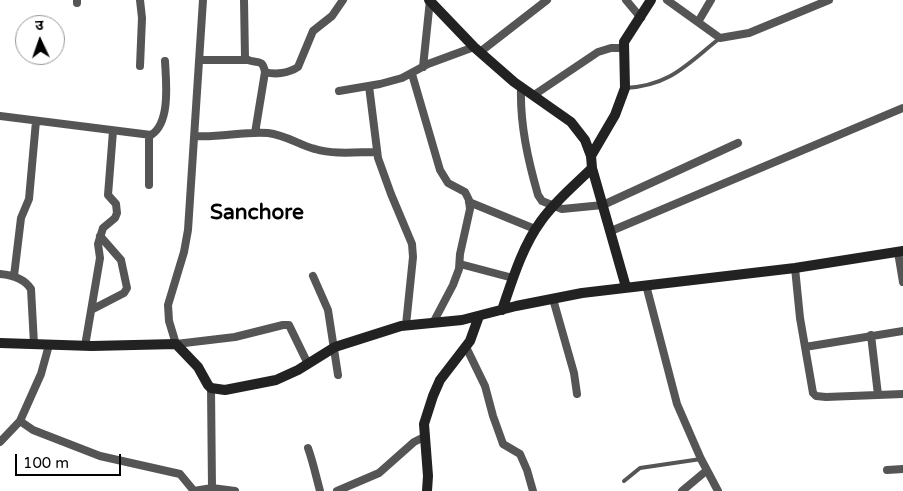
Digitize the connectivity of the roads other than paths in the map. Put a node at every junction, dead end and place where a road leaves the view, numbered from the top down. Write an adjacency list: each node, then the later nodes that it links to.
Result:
1 (140, 0): 20 (street)
2 (203, 0): 17 (street)
3 (244, 0): 18 (street)
4 (343, 0): 22 (street)
5 (430, 0): 16 (main road); 21 (street)
6 (547, 0): 16 (street)
7 (626, 0): 12 (street)
8 (651, 0): 12 (main road)
9 (666, 0): 13 (street)
10 (711, 0): 13 (street)
11 (829, 0): 14 (street)
12 (640, 18): 15 (main road)
13 (698, 22): 14 (street)
14 (720, 38): 26 (lane)
15 (623, 48): 26 (main road); 28 (street)
16 (477, 50): 21 (street); 25 (main road)
17 (199, 60): 18 (street); 35 (street)
18 (246, 60): 22 (street)
19 (165, 61): 34 (street)
20 (140, 66)
21 (422, 67): 23 (street)
22 (266, 72): 33 (street)
23 (412, 74): 24 (street); 41 (street)
24 (369, 86): 27 (street); 37 (street)
25 (521, 88): 28 (main road); 43 (street)
26 (625, 88): 38 (main road)
27 (339, 91)
28 (534, 95): 38 (main road)
29 (903, 108): 45 (street)
30 (0, 116): 31 (street)
31 (36, 121): 32 (street); 51 (street)
32 (112, 131): 34 (street); 46 (street)
33 (255, 133): 35 (street); 37 (street)
34 (149, 135): 40 (street)
35 (195, 136): 67 (street)
36 (738, 143): 42 (street)
37 (377, 152): 62 (street)
38 (591, 156): 39 (main road)
39 (592, 168): 42 (main road); 43 (main road)
40 (149, 184)
41 (469, 202): 44 (street); 48 (street)
42 (603, 205): 43 (street); 45 (main road)
43 (553, 206): 44 (main road)
44 (535, 229): 53 (main road)
45 (611, 231): 56 (main road)
46 (100, 236): 58 (street); 58 (street)
47 (900, 251): 49 (main road); 54 (street)
48 (460, 264): 53 (street); 61 (street)
49 (795, 268): 55 (main road); 72 (street)
50 (0, 274): 51 (street)
51 (14, 276): 66 (street)
52 (314, 276): 70 (street)
53 (513, 278): 59 (main road)
54 (903, 282)
55 (646, 285): 56 (main road); 83 (street)
56 (626, 287): 57 (main road)
57 (553, 299): 59 (main road); 76 (street)
58 (93, 309): 69 (street)
59 (502, 310): 60 (main road)
60 (479, 316): 61 (main road); 71 (main road)
61 (433, 323): 62 (main road)
62 (406, 325): 70 (main road)
63 (903, 331): 64 (street)
64 (871, 335): 72 (street); 78 (street)
65 (0, 343): 66 (main road)
66 (34, 344): 68 (main road)
67 (176, 344): 69 (main road); 73 (street); 75 (main road)
68 (49, 345): 69 (main road); 79 (street)
69 (85, 346)
70 (335, 347): 73 (main road); 74 (street)
71 (466, 347): 80 (main road); 93 (street)
72 (805, 347): 78 (street)
73 (308, 364): 75 (main road)
74 (338, 375)
75 (211, 388): 88 (street)
76 (577, 394)
77 (903, 394): 78 (street)
78 (878, 395)
79 (20, 421): 81 (street); 88 (street)
80 (424, 437): 91 (street); 92 (main road)
81 (0, 442)
82 (308, 448): 90 (street)
83 (700, 458): 86 (street); 87 (lane)
84 (903, 469): 85 (street)
85 (886, 470)
86 (706, 471): 94 (street); 95 (street)
87 (624, 480)
88 (212, 488): 89 (street)
89 (234, 491)
90 (320, 491)
91 (338, 491)
92 (428, 491)
93 (533, 491)
94 (682, 491)
95 (718, 491)

